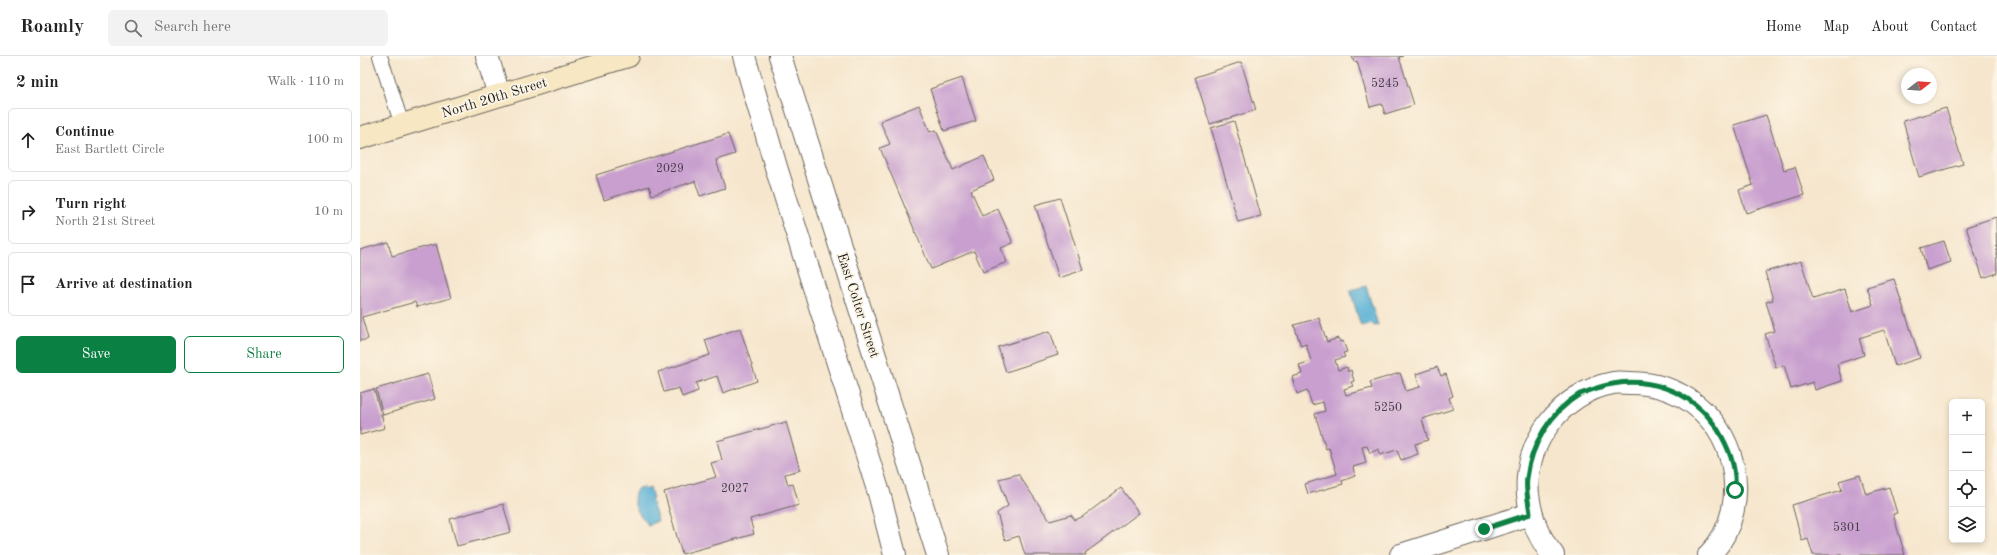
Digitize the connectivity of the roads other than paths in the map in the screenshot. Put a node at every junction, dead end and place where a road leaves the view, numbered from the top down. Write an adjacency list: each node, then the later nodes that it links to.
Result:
1 (380, 56): 7 (lane)
2 (487, 56): 6 (street)
3 (628, 56): 6 (street, North 20th Street)
4 (744, 56): 10 (street)
5 (780, 56): 11 (street, East Colter Street)
6 (499, 95): 7 (street, North 20th Street)
7 (402, 125): 8 (street, North 20th Street)
8 (360, 138)
9 (1530, 514): 12 (street); 13 (street); 14 (street)
10 (895, 555)
11 (938, 555)
12 (1402, 555)
13 (1554, 555)
14 (1709, 555)

